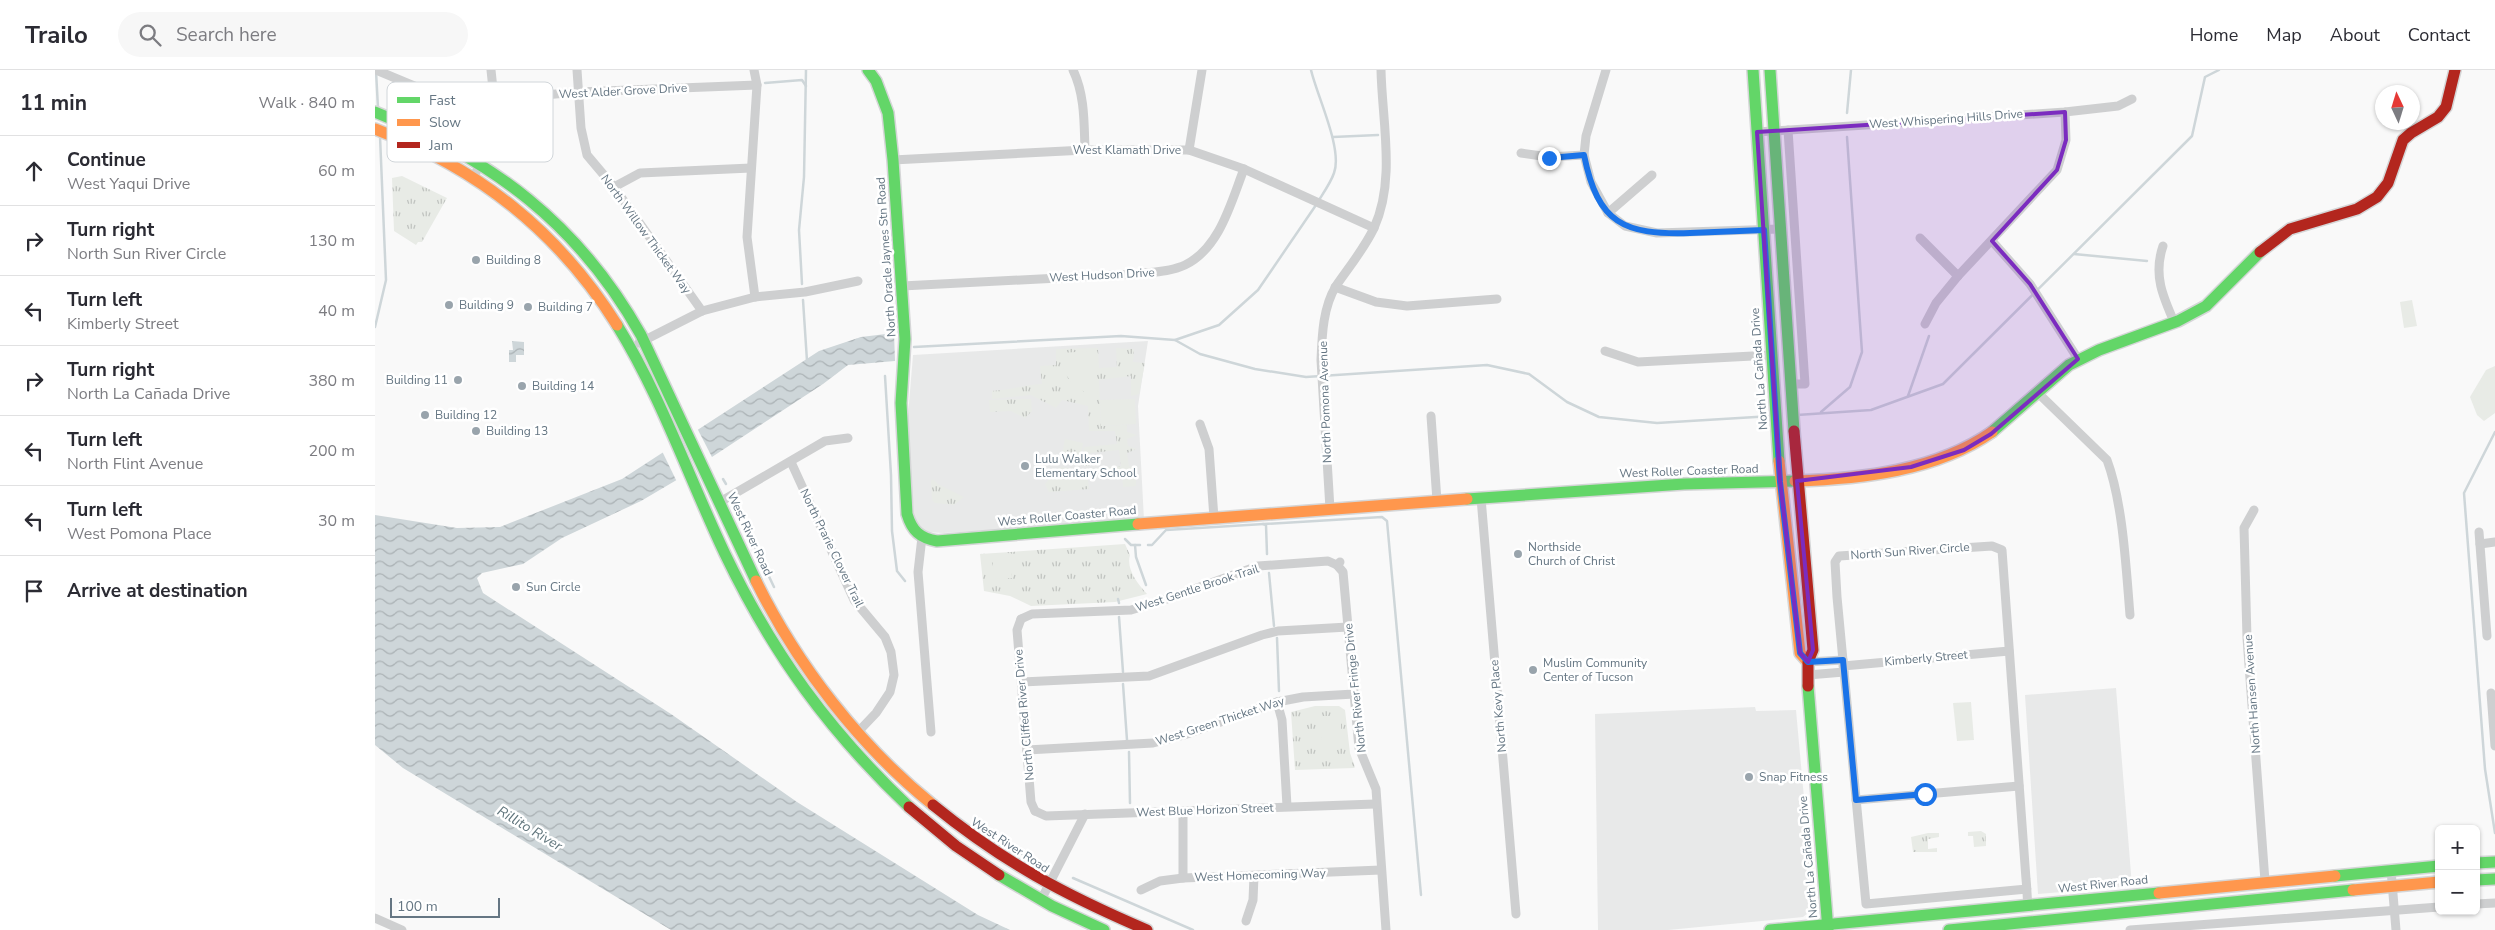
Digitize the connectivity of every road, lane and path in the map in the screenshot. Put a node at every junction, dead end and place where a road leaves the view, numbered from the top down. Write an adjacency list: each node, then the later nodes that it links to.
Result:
1 (577, 70): 14 (street, North Willow Thicket Way)
2 (754, 70): 13 (street)
3 (868, 70): 25 (main road, North Oracle Jaynes Stn Road)
4 (1073, 70): 21 (street)
5 (1202, 70): 22 (street)
6 (1381, 70): 35 (street, North Pomona Avenue)
7 (1606, 70): 24 (street)
8 (1753, 70): 20 (main road, North La Cañada Drive)
9 (1771, 70): 19 (main road, North La Cañada Drive)
10 (2455, 70): 49 (main road, West Roller Coaster Road)
11 (380, 71): 12 (street, West Alder Grove Drive)
12 (406, 82)
13 (757, 84): 14 (street, West Alder Grove Drive); 29 (street)
14 (579, 92): 15 (street, West Alder Grove Drive); 33 (street, North Willow Thicket Way)
15 (553, 95)
16 (2133, 100): 17 (street, West Whispering Hills Drive)
17 (2065, 112): 18 (street, West Whispering Hills Drive); 39 (street)
18 (1788, 130): 19 (street, West Whispering Hills Drive); 55 (street)
19 (1775, 131): 20 (street, West Whispering Hills Drive); 36 (main road, North La Cañada Drive)
20 (1757, 132): 37 (main road, North La Cañada Drive)
21 (1085, 150): 22 (street, West Klamath Drive); 25 (street, West Klamath Drive)
22 (1189, 150): 30 (street, West Klamath Drive)
23 (1521, 153): 24 (street)
24 (1584, 155): 34 (street)
25 (893, 160): 43 (main road, North Oracle Jaynes Stn Road)
26 (449, 162): 32 (main road)
27 (478, 162): 28 (main road, West River Road)
28 (482, 164): 32 (street); 50 (main road, West River Road)
29 (751, 168): 33 (street); 45 (street)
30 (1244, 169): 35 (street, West Klamath Drive); 43 (street, West Hudson Drive)
31 (1652, 175): 34 (street)
32 (473, 177): 51 (main road)
33 (614, 187): 47 (street, North Willow Thicket Way)
34 (1608, 213): 37 (street)
35 (1374, 228): 44 (street, North Pomona Avenue)
36 (1781, 229): 37 (street); 55 (main road, North La Cañada Drive)
37 (1764, 230): 53 (main road, North La Cañada Drive)
38 (1920, 238): 41 (street)
39 (1992, 241): 41 (street); 54 (street)
40 (2163, 246): 49 (street)
41 (1958, 276): 48 (street)
42 (858, 281): 45 (street)
43 (902, 286): 70 (main road, North Oracle Jaynes Stn Road)
44 (1335, 287): 46 (street); 66 (street, North Pomona Avenue)
45 (755, 297): 47 (street)
46 (1497, 299)
47 (702, 311): 50 (street)
48 (1925, 324)
49 (2175, 324): 54 (main road, West Roller Coaster Road)
50 (645, 341): 51 (street); 65 (main road, West River Road)
51 (631, 347): 77 (main road)
52 (1605, 351): 53 (street)
53 (1772, 355): 62 (main road, North La Cañada Drive)
54 (2078, 359): 56 (main road, West Roller Coaster Road)
55 (1791, 384): 61 (main road, North La Cañada Drive)
56 (2038, 393): 61 (main road, West Roller Coaster Road); 75 (street)
57 (1431, 416): 64 (street)
58 (1200, 424): 68 (street)
59 (848, 438): 60 (street)
60 (791, 462): 65 (street); 91 (street, North Prarie Clover Trail)
61 (1797, 481): 62 (main road, West Roller Coaster Road); 82 (main road, North La Cañada Drive)
62 (1780, 482): 63 (main road, West Roller Coaster Road); 82 (main road, North La Cañada Drive)
63 (1481, 498): 64 (main road, West Roller Coaster Road); 122 (street, North Kevy Place)
64 (1437, 501): 66 (main road, West Roller Coaster Road)
65 (720, 502): 74 (main road, West River Road)
66 (1330, 509): 68 (main road, West Roller Coaster Road)
67 (2254, 510): 110 (street, North Hansen Avenue)
68 (1214, 518): 70 (main road, West Roller Coaster Road)
69 (2479, 532): 72 (street)
70 (919, 535): 90 (street)
71 (2495, 542): 72 (street)
72 (2480, 544): 78 (street)
73 (1339, 563): 76 (street, West Gentle Brook Trail); 79 (street, North River Fringe Drive)
74 (774, 614): 77 (main road); 91 (main road, West River Road)
75 (2131, 615)
76 (1020, 617): 85 (street, North Cliffed River Drive)
77 (760, 622): 116 (main road)
78 (2491, 623): 80 (street)
79 (1348, 628): 85 (street); 87 (street, North River Fringe Drive)
80 (2487, 636)
81 (2009, 651): 83 (street, Kimberly Street); 83 (street, North Sun River Circle); 94 (street, North Sun River Circle)
82 (1808, 662): 83 (street, Kimberly Street); 84 (main road, North La Cañada Drive)
83 (1843, 666): 84 (street, Kimberly Street); 95 (street, North Sun River Circle)
84 (1808, 675): 125 (main road, North La Cañada Drive)
85 (1022, 682): 93 (street, North Cliffed River Drive)
86 (2491, 693): 89 (street)
87 (1354, 694): 88 (street, West Green Thicket Way); 96 (street, North River Fringe Drive)
88 (1277, 702): 93 (street, West Green Thicket Way); 97 (street)
89 (2493, 704): 92 (street)
90 (931, 732)
91 (857, 733): 113 (main road, West River Road)
92 (2495, 746)
93 (1027, 750): 99 (street, North Cliffed River Drive)
94 (2019, 786): 95 (street); 114 (street, North Sun River Circle)
95 (1856, 800): 114 (street, North Sun River Circle)
96 (1375, 804): 97 (street, West Blue Horizon Street); 104 (street, North River Fringe Drive)
97 (1287, 806): 98 (street, West Blue Horizon Street)
98 (1183, 811): 100 (street, West Blue Horizon Street); 107 (street)
99 (1033, 812): 100 (street, West Blue Horizon Street)
100 (1085, 814): 113 (street)
101 (2495, 862): 102 (main road)
102 (2480, 864)
103 (2435, 866): 105 (main road, West River Road)
104 (1381, 870): 106 (street, West Homecoming Way); 129 (street, North River Fringe Drive)
105 (2391, 870): 110 (main road, West River Road); 112 (street)
106 (1254, 876): 107 (street, West Homecoming Way); 124 (street)
107 (1183, 878): 115 (street, West Homecoming Way)
108 (2495, 879): 109 (main road)
109 (2480, 880)
110 (2265, 881): 119 (main road, West River Road)
111 (2435, 882): 112 (main road)
112 (2393, 885): 121 (street); 131 (main road)
113 (1048, 886): 116 (street); 128 (main road, West River Road)
114 (2027, 889): 119 (street, North Sun River Circle)
115 (1141, 890)
116 (1041, 900): 127 (main road)
117 (2495, 902): 118 (street)
118 (2480, 904)
119 (2028, 906): 125 (main road, West River Road)
120 (2435, 907): 121 (street)
121 (2395, 910): 132 (street); 133 (street)
122 (1517, 914)
123 (375, 918): 126 (street)
124 (1246, 921)
125 (1827, 928): 130 (main road, West River Road)
126 (402, 930)
127 (1104, 930)
128 (1147, 930)
129 (1386, 930)
130 (1770, 930)
131 (1949, 930)
132 (2130, 930)
133 (2396, 930)

